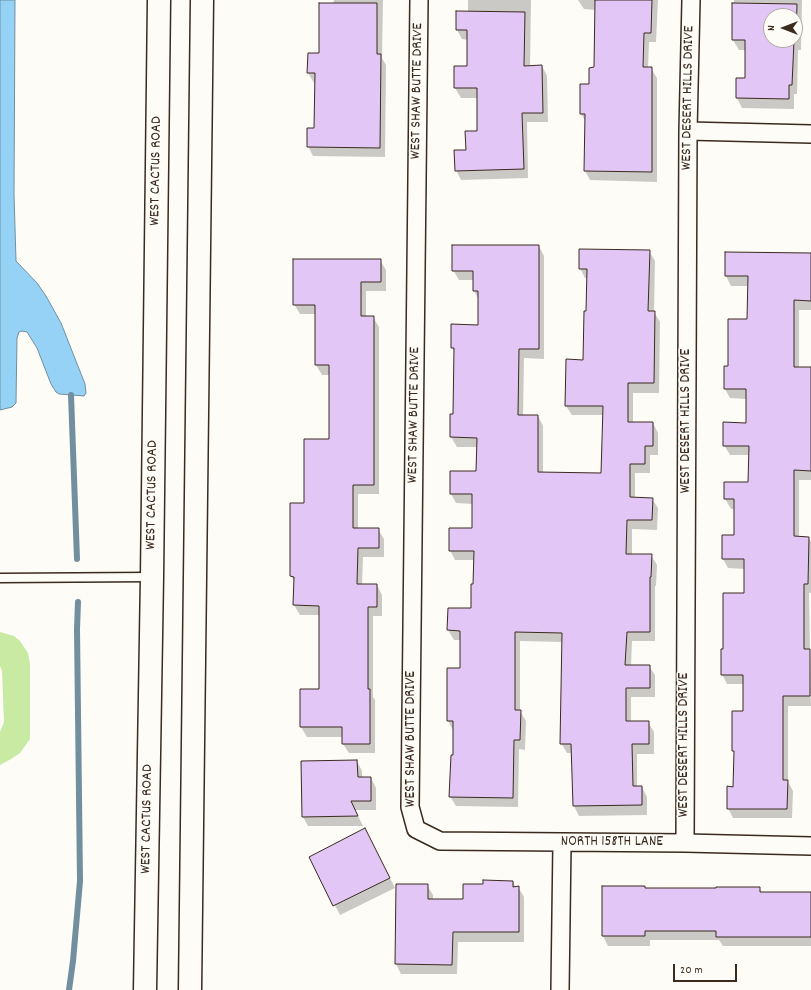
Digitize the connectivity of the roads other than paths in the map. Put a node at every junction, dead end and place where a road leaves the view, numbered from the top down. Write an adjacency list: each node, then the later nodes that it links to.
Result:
1 (159, 0): 7 (main road, WEST CACTUS ROAD)
2 (202, 0): 14 (main road)
3 (420, 0): 9 (street, WEST SHAW BUTTE DRIVE)
4 (691, 0): 5 (street, WEST DESERT HILLS DRIVE)
5 (688, 131): 6 (street); 11 (street, WEST DESERT HILLS DRIVE)
6 (811, 134)
7 (152, 577): 8 (lane); 13 (main road, WEST CACTUS ROAD)
8 (0, 578)
9 (416, 829): 10 (street, NORTH 158TH LANE)
10 (562, 843): 11 (street, NORTH 158TH LANE); 15 (street)
11 (685, 843): 12 (street, NORTH 158TH LANE)
12 (811, 846)
13 (145, 990)
14 (190, 990)
15 (560, 990)

